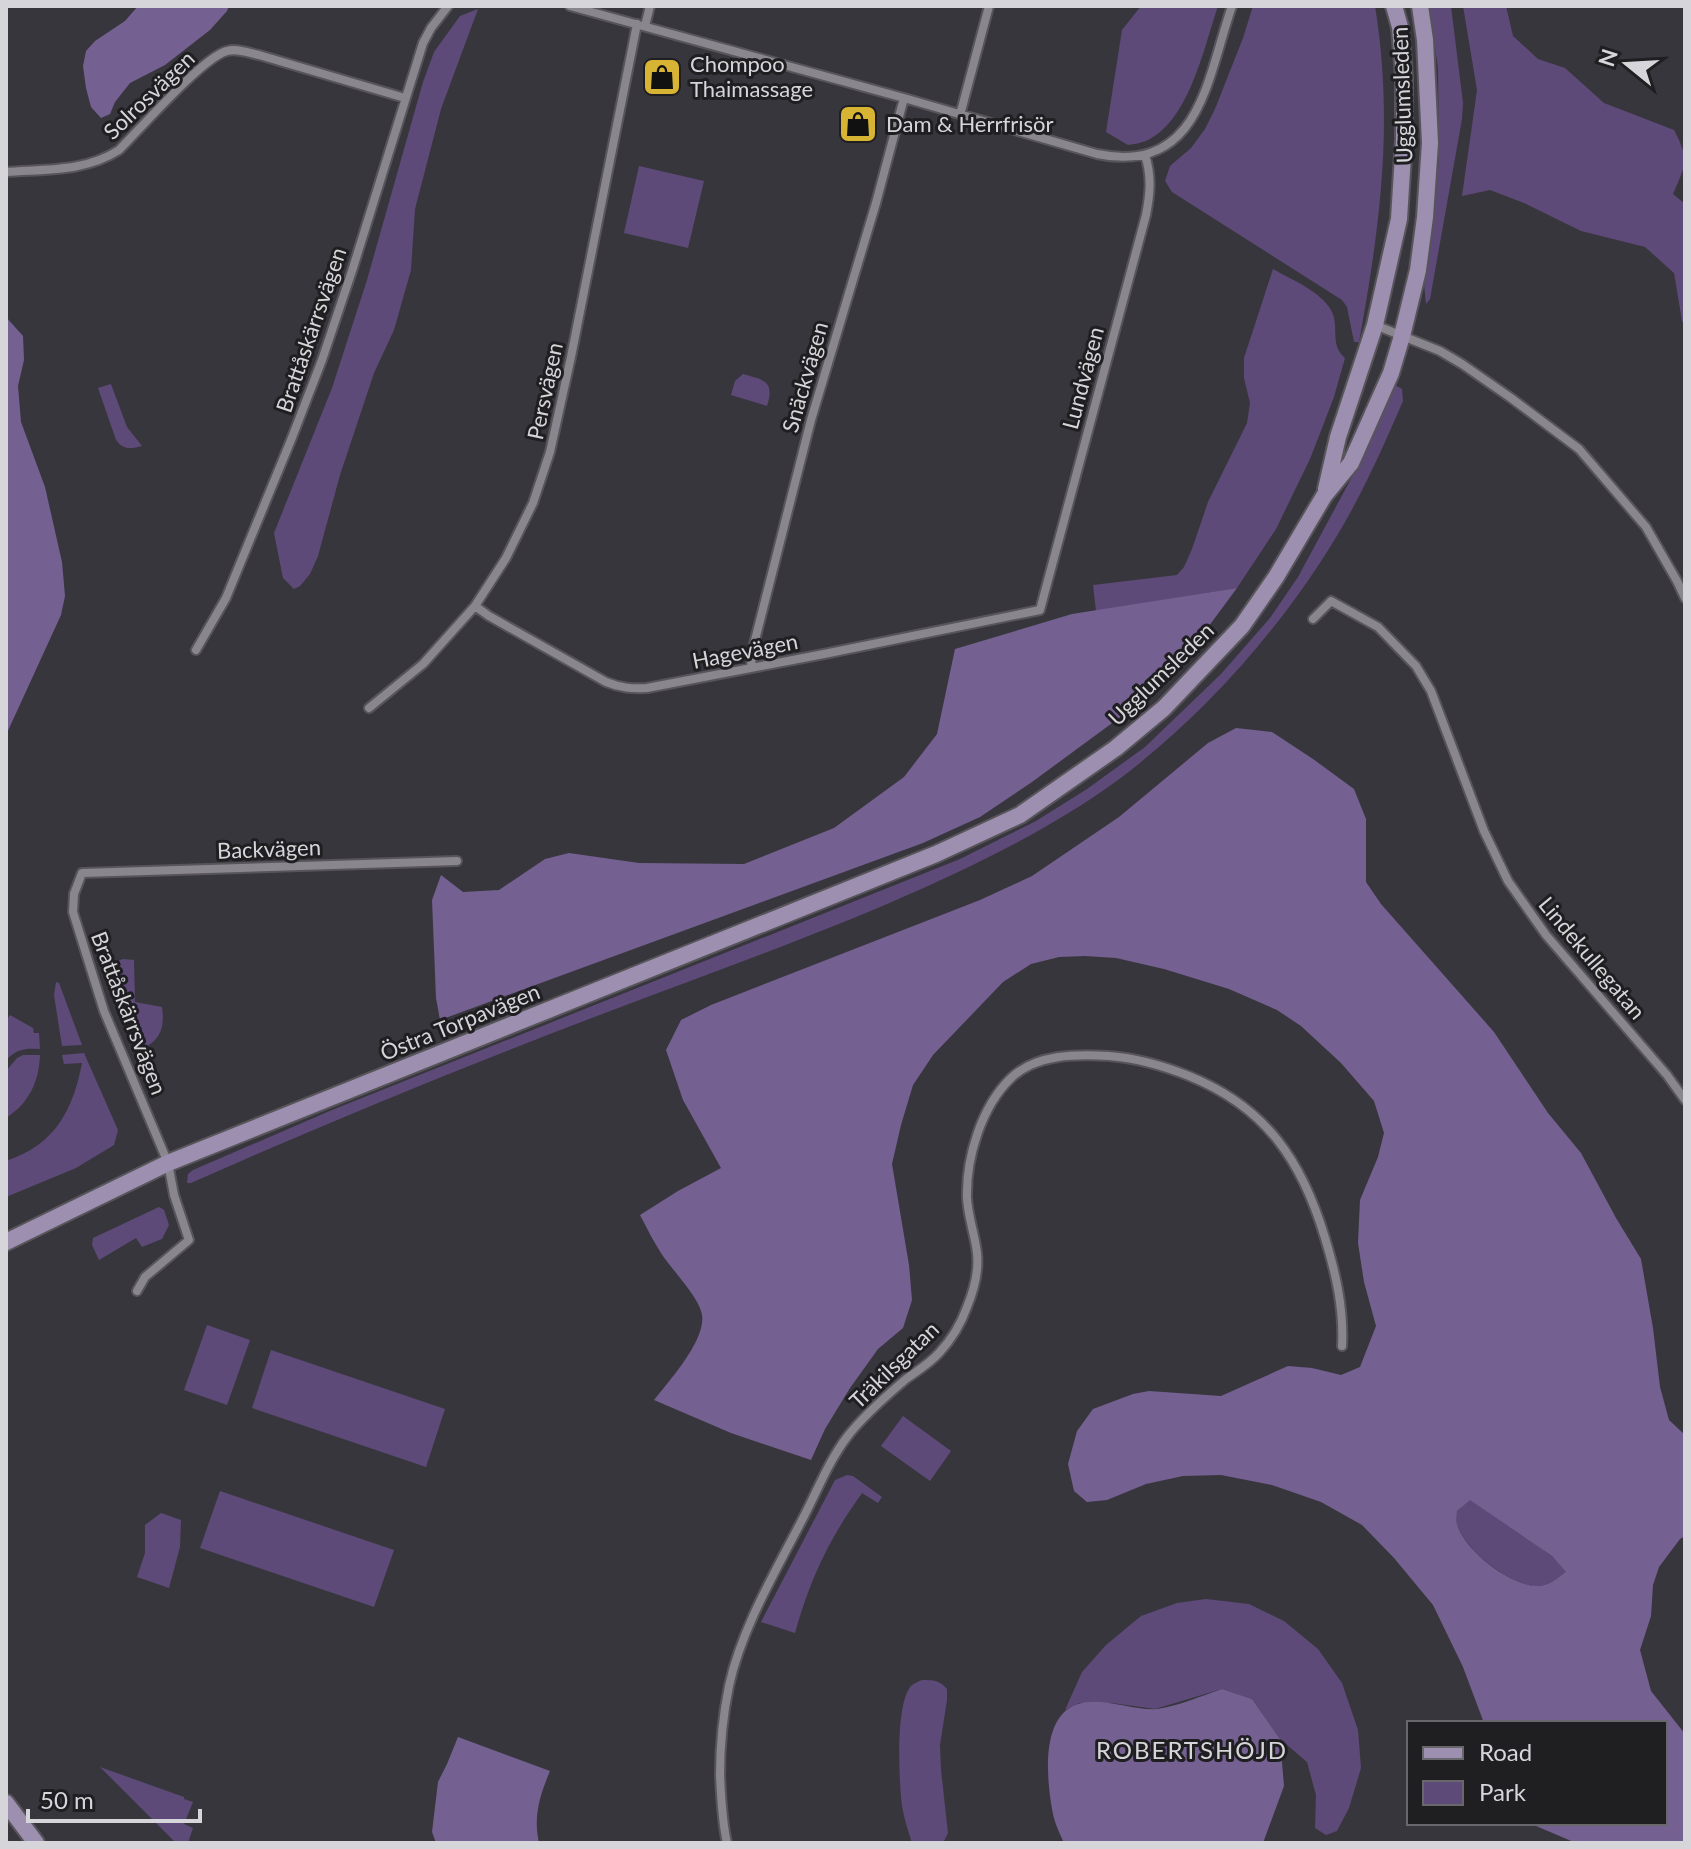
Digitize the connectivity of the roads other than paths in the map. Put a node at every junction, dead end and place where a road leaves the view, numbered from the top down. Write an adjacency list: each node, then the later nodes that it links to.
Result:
1 (432, 6): 9 (street)
2 (448, 6): 9 (street, Brattåskärrsvägen)
3 (570, 6): 10 (street)
4 (650, 6): 10 (street, Persvägen)
5 (989, 6): 13 (street)
6 (1232, 6): 14 (street)
7 (1394, 6): 16 (street, Ugglumsleden)
8 (1420, 6): 17 (street, Ugglumsleden)
9 (440, 14): 11 (street, Brattåskärrsvägen)
10 (641, 25): 12 (street); 20 (street, Persvägen)
11 (405, 98): 15 (street, Solrosvägen); 23 (street, Brattåskärrsvägen)
12 (904, 98): 13 (street); 24 (street, Snäckvägen)
13 (960, 115): 14 (street)
14 (1145, 155): 21 (street, Lundvägen)
15 (6, 172)
16 (1375, 325): 17 (street); 18 (street, Ugglumsleden)
17 (1402, 336): 18 (street, Ugglumsleden); 19 (street)
18 (1324, 496): 26 (street, Ugglumsleden)
19 (1685, 598)
20 (475, 606): 24 (street, Hagevägen); 25 (street, Persvägen)
21 (1040, 610): 24 (street, Hagevägen)
22 (1313, 619): 29 (street, Lindekullegatan)
23 (196, 650)
24 (751, 668)
25 (369, 708)
26 (936, 854): 30 (street, Östra Torpavägen)
27 (457, 861): 28 (street, Backvägen)
28 (82, 873): 30 (street, Brattåskärrsvägen)
29 (1685, 1100)
30 (168, 1163): 31 (street, Östra Torpavägen); 32 (street, Brattåskärrsvägen)
31 (6, 1242)
32 (137, 1291)
33 (1342, 1346): 36 (street, Träkilsgatan)
34 (6, 1803): 35 (street)
35 (36, 1843)
36 (727, 1843)

